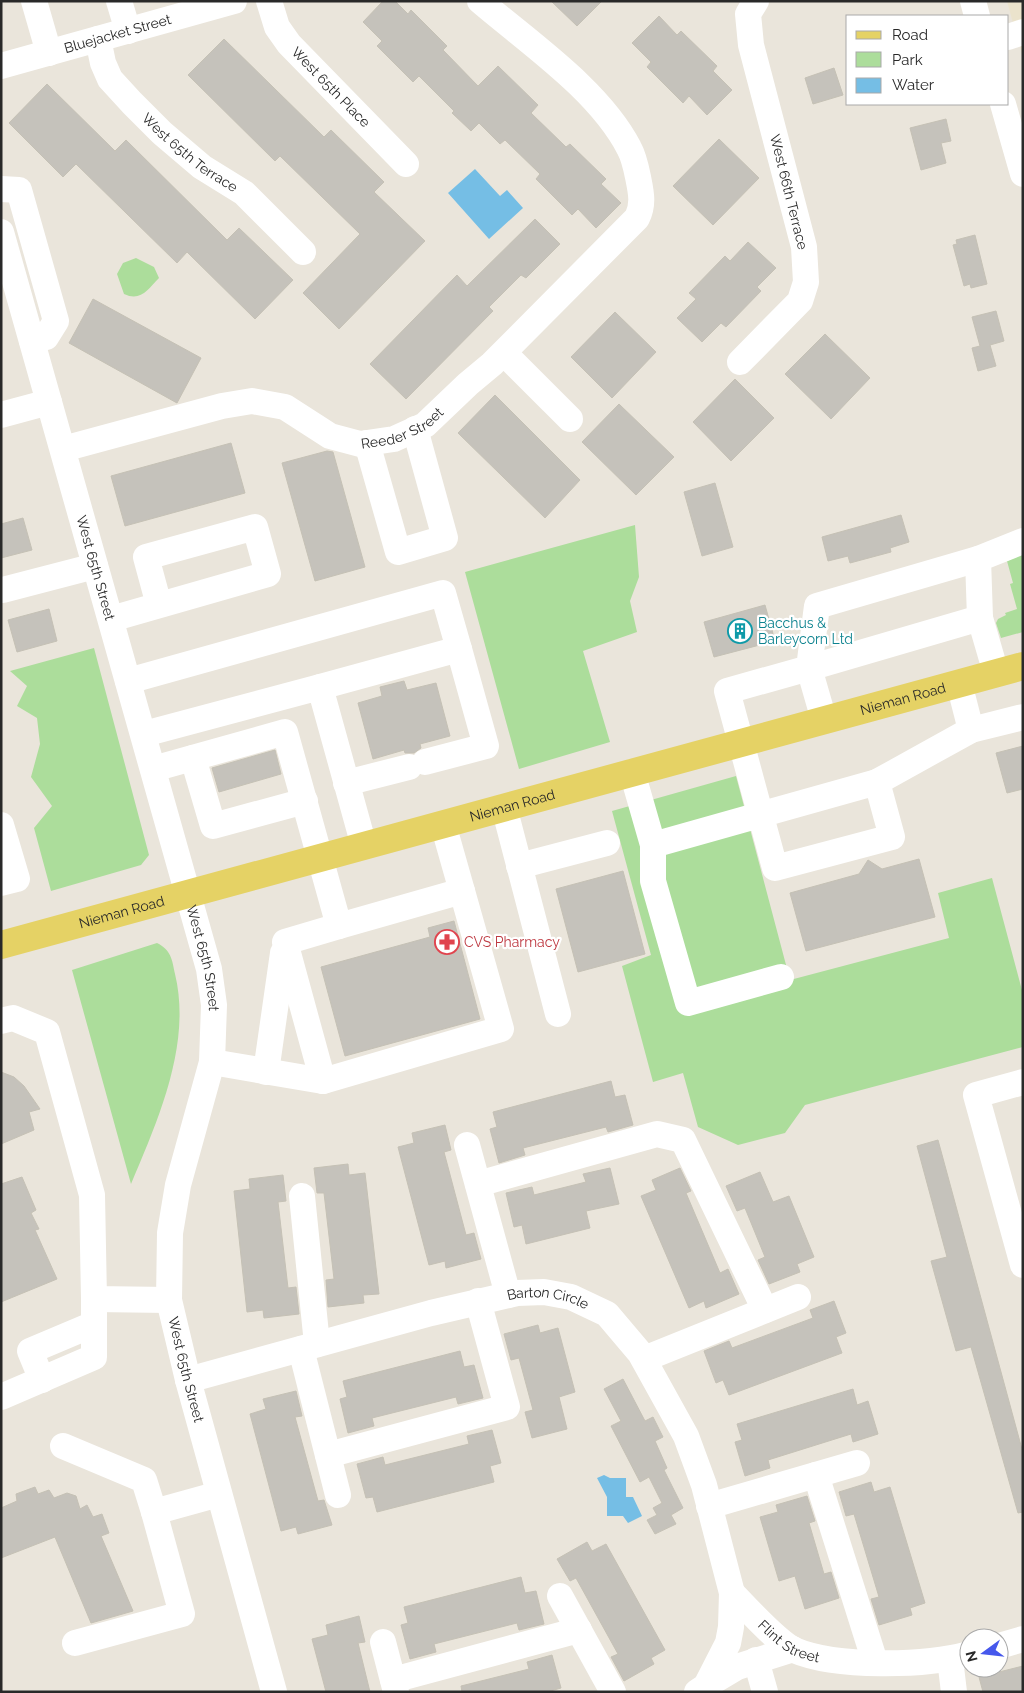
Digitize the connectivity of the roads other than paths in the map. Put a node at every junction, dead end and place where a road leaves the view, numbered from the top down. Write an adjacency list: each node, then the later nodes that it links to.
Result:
1 (34, 1): 14 (street)
2 (119, 1): 10 (street)
3 (234, 1): 8 (street, Bluejacket Street)
4 (270, 1): 17 (street, West 65th Place)
5 (480, 1): 23 (street, Reeder Street)
6 (756, 1): 24 (street, West 66th Terrace)
7 (973, 1): 9 (street)
8 (201, 6): 10 (street, Bluejacket Street)
9 (977, 15)
10 (128, 30): 13 (street, Bluejacket Street)
11 (1023, 32): 12 (street)
12 (1009, 37)
13 (98, 39): 14 (street, Bluejacket Street); 21 (street, West 65th Terrace)
14 (49, 52): 15 (street, Bluejacket Street)
15 (1, 66)
16 (1002, 105): 18 (street)
17 (406, 164)
18 (1023, 174)
19 (1, 189): 22 (street)
20 (2, 236): 22 (street, West 65th Street)
21 (303, 252)
22 (32, 341): 25 (street, West 65th Street)
23 (504, 353): 27 (street); 28 (street, Reeder Street)
24 (740, 362)
25 (49, 402): 26 (street); 30 (street, West 65th Street)
26 (1, 415)
27 (570, 419)
28 (415, 429): 29 (street, Reeder Street); 29 (street)
29 (367, 443): 30 (street, Reeder Street)
30 (63, 449): 33 (street, West 65th Street)
31 (1023, 541): 32 (street)
32 (978, 559): 37 (street); 40 (street)
33 (95, 566): 34 (street); 36 (street, West 65th Street)
34 (3, 590)
35 (159, 605): 36 (street)
36 (110, 618): 42 (street, West 65th Street)
37 (980, 618): 40 (street); 41 (street)
38 (459, 649): 42 (street); 44 (street); 54 (street)
39 (1023, 666): 41 (main road, Nieman Road)
40 (809, 668): 46 (street); 49 (street)
41 (996, 673): 43 (main road, Nieman Road)
42 (128, 680): 48 (street, West 65th Street)
43 (959, 683): 46 (main road, Nieman Road); 47 (street)
44 (320, 687): 48 (street); 54 (street)
45 (1023, 717): 47 (street)
46 (824, 720): 49 (main road, Nieman Road)
47 (971, 730): 53 (street)
48 (144, 734): 51 (street, West 65th Street)
49 (741, 742): 52 (main road, Nieman Road); 57 (street)
50 (193, 758): 51 (street); 55 (street); 55 (street)
51 (153, 769): 67 (street, West 65th Street)
52 (632, 772): 56 (main road, Nieman Road); 61 (street)
53 (877, 782): 57 (street); 57 (street)
54 (346, 783): 62 (street)
55 (305, 801): 63 (street)
56 (504, 807): 58 (main road, Nieman Road); 64 (street)
57 (760, 814): 61 (street)
58 (443, 824): 62 (main road, Nieman Road); 66 (street)
59 (1, 826): 65 (street)
60 (607, 842): 64 (street)
61 (653, 845): 71 (street)
62 (364, 846): 63 (main road, Nieman Road)
63 (320, 858): 67 (main road, Nieman Road); 68 (street)
64 (519, 866): 72 (street)
65 (1, 883)
66 (462, 891): 68 (street); 76 (street)
67 (189, 894): 70 (main road, Nieman Road); 74 (street, West 65th Street)
68 (339, 926): 69 (street)
69 (285, 942): 75 (street); 76 (street)
70 (1, 945)
71 (781, 977)
72 (558, 1014)
73 (1, 1022): 87 (street)
74 (212, 1062): 75 (street); 84 (street, West 65th Street)
75 (266, 1072): 76 (street)
76 (323, 1081)
77 (1023, 1082): 81 (street)
78 (467, 1144): 79 (street)
79 (478, 1184): 82 (street); 86 (street)
80 (302, 1196): 88 (street)
81 (1023, 1265)
82 (508, 1294): 85 (street, Barton Circle); 89 (street, Barton Circle)
83 (798, 1297): 86 (street)
84 (169, 1300): 87 (street); 90 (street, West 65th Street)
85 (478, 1301): 88 (street, Barton Circle); 93 (street)
86 (765, 1310): 89 (street)
87 (94, 1311): 91 (street)
88 (309, 1346): 90 (street, Barton Circle); 93 (street)
89 (644, 1360): 98 (street, Barton Circle)
90 (188, 1380): 96 (street, West 65th Street)
91 (1, 1397)
92 (63, 1446): 99 (street)
93 (328, 1455): 97 (street)
94 (857, 1463): 95 (street)
95 (816, 1475): 98 (street); 110 (street)
96 (219, 1494): 99 (street); 114 (street, West 65th Street)
97 (338, 1495)
98 (709, 1506): 100 (street, Barton Circle)
99 (154, 1512): 105 (street)
100 (732, 1593): 107 (street, Flint Street); 113 (street)
101 (560, 1596): 102 (street)
102 (579, 1630): 112 (street); 115 (street)
103 (1023, 1639): 106 (street)
104 (383, 1642): 112 (street)
105 (75, 1643)
106 (1009, 1643)
107 (793, 1649): 109 (street); 110 (street, Flint Street)
108 (959, 1656): 110 (street, Flint Street)
109 (756, 1660): 113 (street); 116 (street)
110 (875, 1662)
111 (959, 1662): 117 (street)
112 (395, 1686)
113 (702, 1689)
114 (274, 1692)
115 (613, 1692)
116 (765, 1692)
117 (954, 1692)

